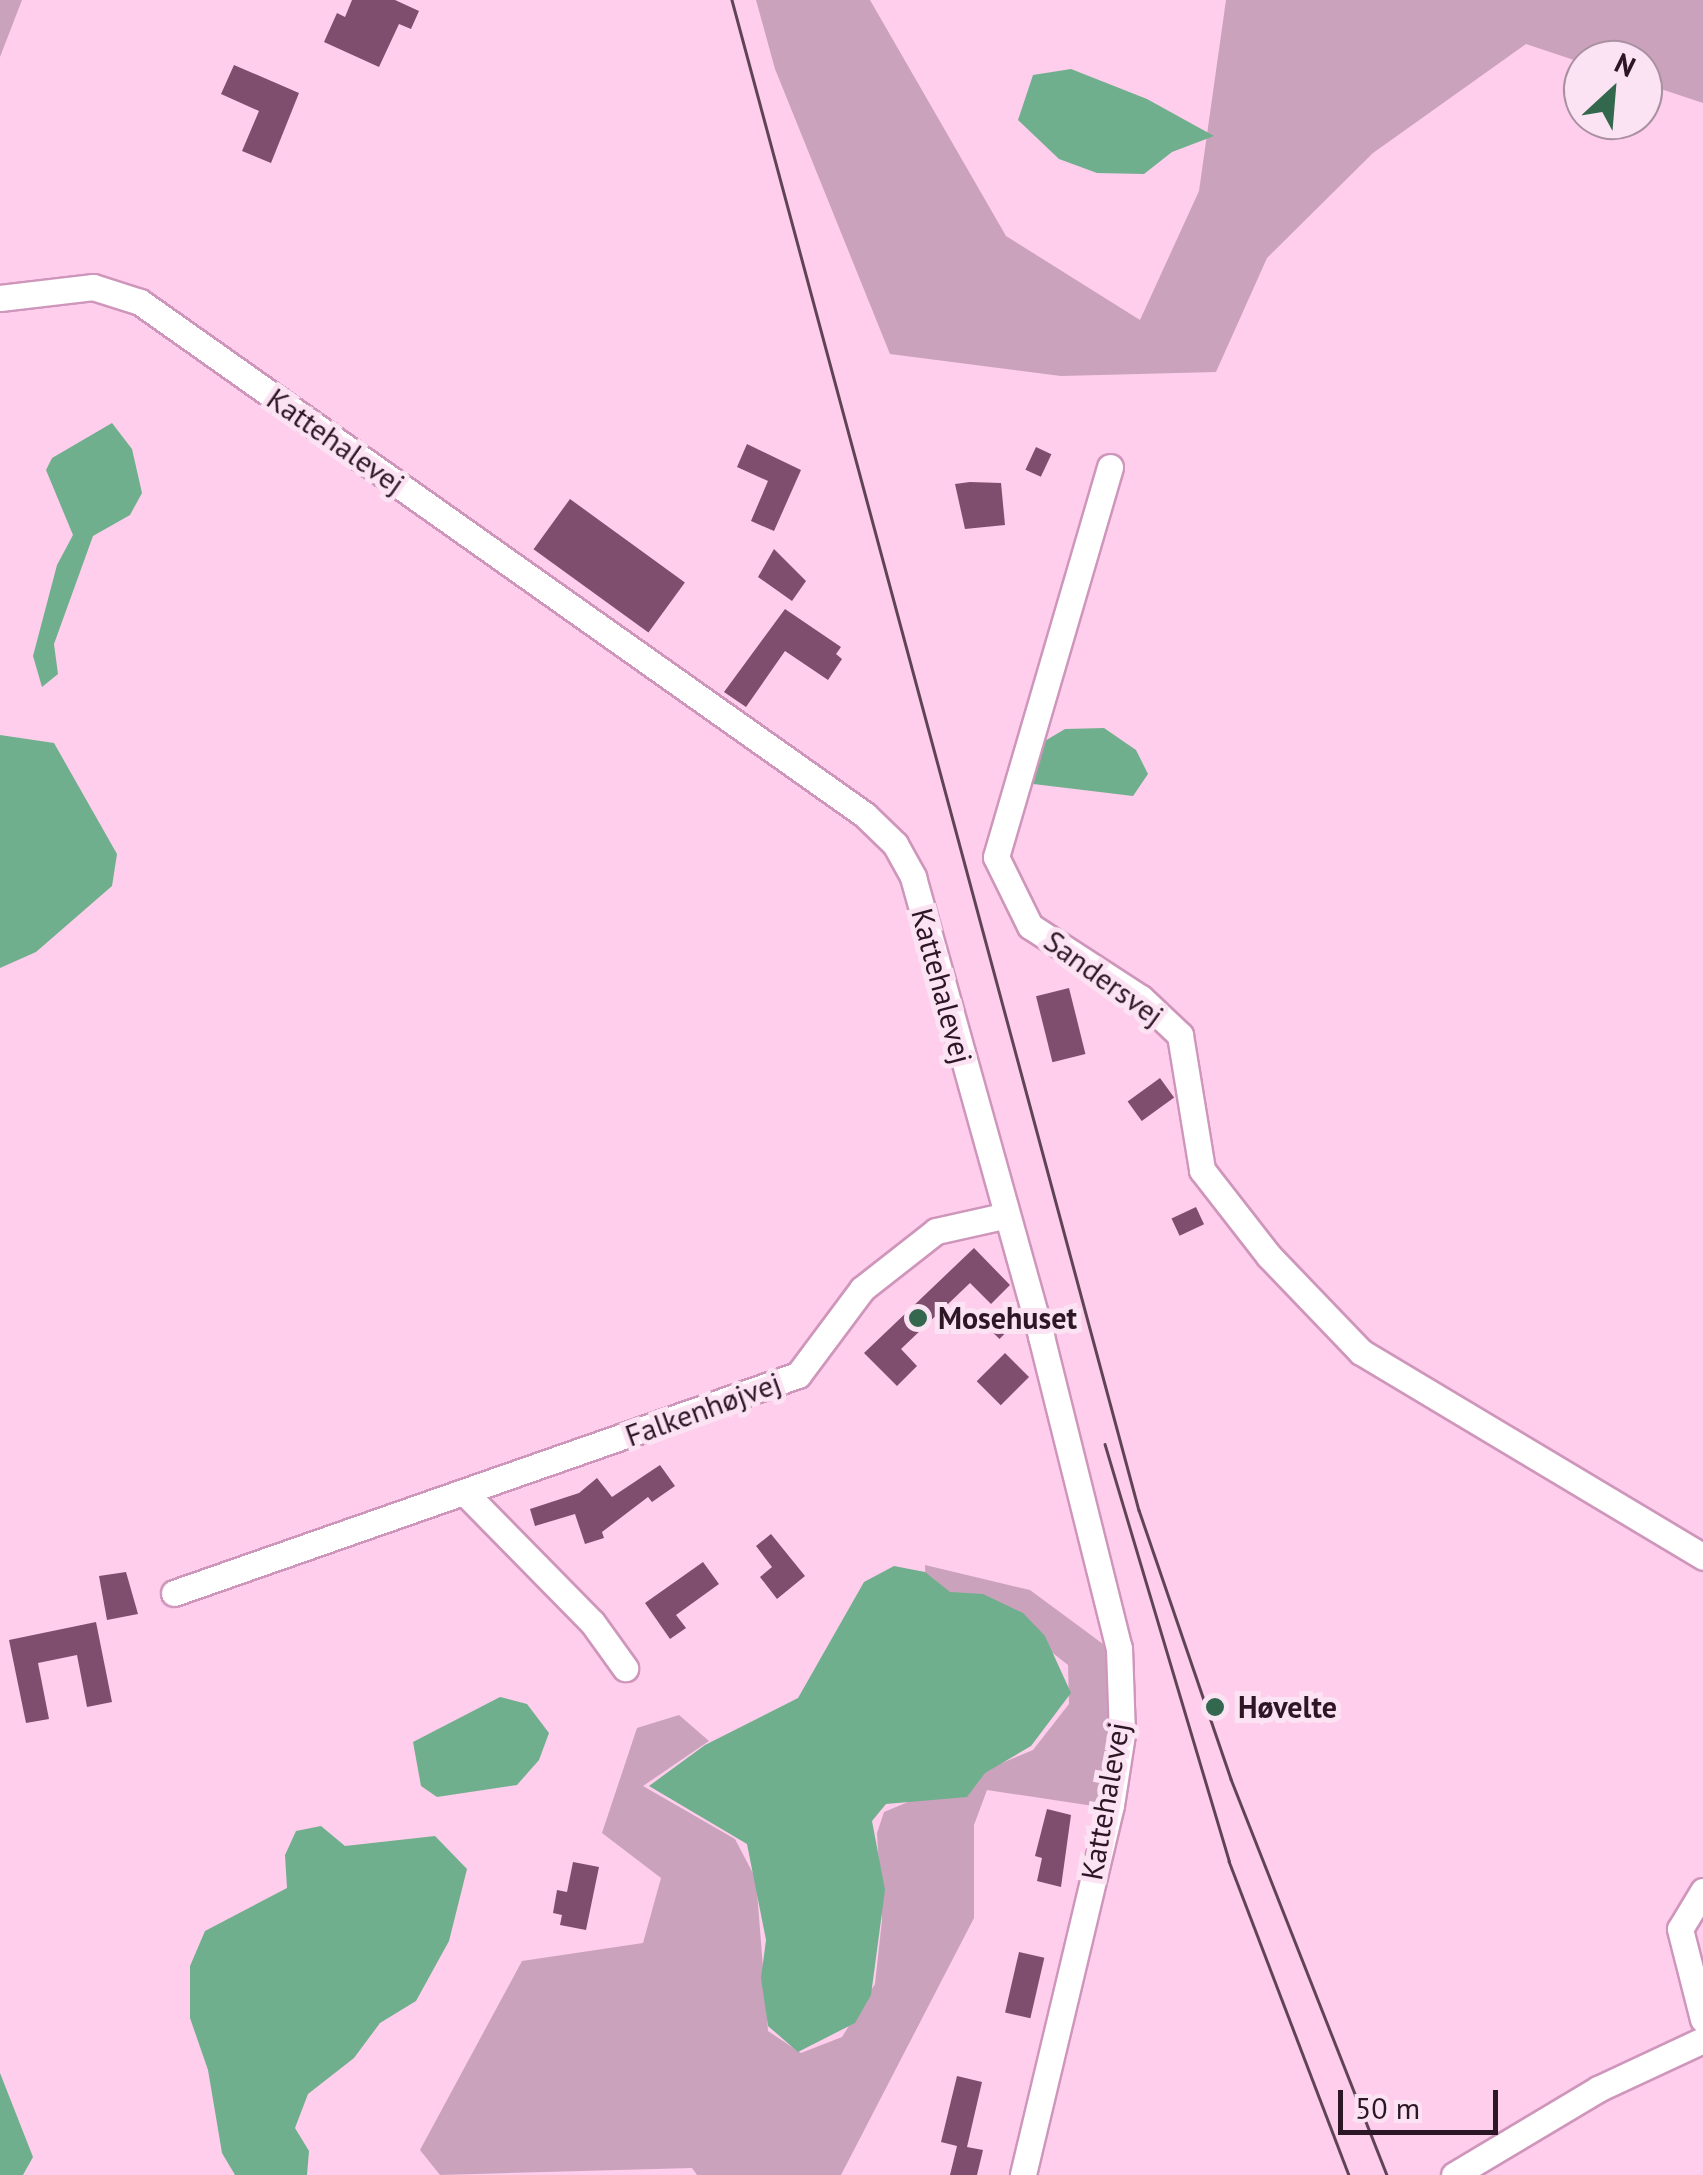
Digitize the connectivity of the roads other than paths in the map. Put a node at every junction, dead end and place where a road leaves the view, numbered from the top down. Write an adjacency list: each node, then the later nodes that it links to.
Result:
1 (0, 298): 3 (street, Kattehalevej)
2 (1110, 467): 5 (street, Sandersvej)
3 (1003, 1216): 4 (street, Falkenhøjvej); 11 (street, Kattehalevej)
4 (468, 1495): 6 (street, Falkenhøjvej); 7 (street)
5 (1703, 1557)
6 (174, 1593)
7 (625, 1668)
8 (1703, 1891): 9 (street)
9 (1703, 2018)
10 (1703, 2040): 12 (street)
11 (1023, 2175)
12 (1454, 2175)

